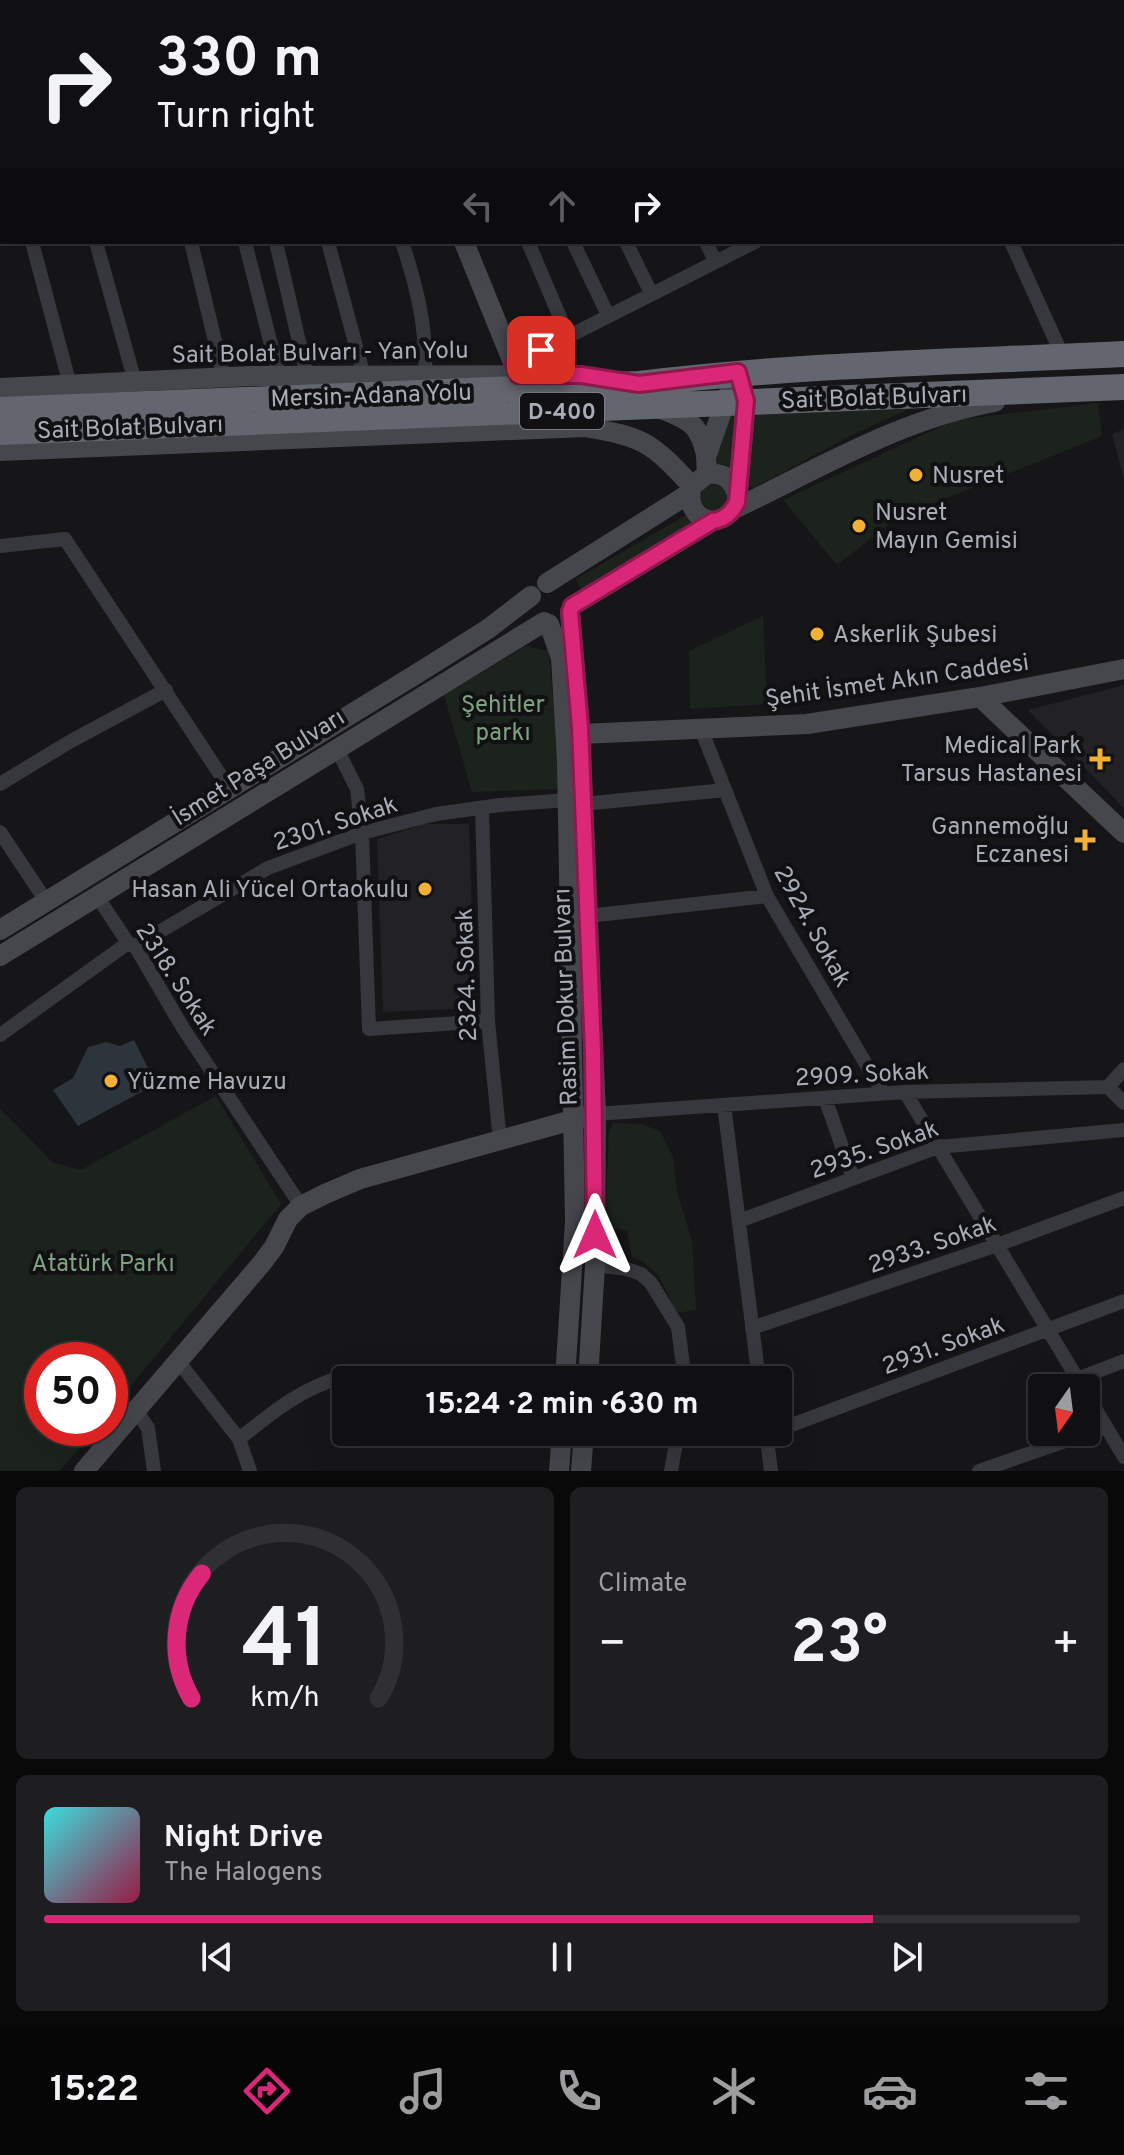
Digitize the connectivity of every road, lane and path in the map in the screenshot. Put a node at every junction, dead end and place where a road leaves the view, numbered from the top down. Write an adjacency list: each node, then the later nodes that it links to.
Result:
1 (33, 244): 30 (street)
2 (97, 244): 28 (street)
3 (191, 244): 27 (street)
4 (246, 244): 23 (street)
5 (276, 244): 24 (street)
6 (329, 244): 25 (street)
7 (403, 244): 26 (street)
8 (465, 244): 21 (main road)
9 (529, 244): 18 (street)
10 (574, 244): 17 (street)
11 (627, 244): 16 (street)
12 (707, 244): 15 (street)
13 (751, 244): 15 (street)
14 (1012, 244): 20 (street)
15 (715, 261): 16 (street)
16 (651, 293): 17 (street)
17 (608, 315): 18 (street)
18 (568, 336): 21 (street)
19 (1124, 354): 20 (highway, Mersin-Adana Yolu / D-400)
20 (1063, 357): 22 (highway, Mersin-Adana Yolu / D-400)
21 (516, 369): 26 (main road, Sait Bolat Bulvarı - Yan Yolu); 29 (main road, Sait Bolat Bulvarı - Yan Yolu)
22 (738, 372): 29 (highway, Mersin-Adana Yolu / D-400); 34 (main road)
23 (279, 376): 24 (main road, Sait Bolat Bulvarı - Yan Yolu); 27 (main road, Sait Bolat Bulvarı - Yan Yolu)
24 (307, 376): 25 (main road, Sait Bolat Bulvarı - Yan Yolu)
25 (364, 376): 26 (main road, Sait Bolat Bulvarı - Yan Yolu)
26 (425, 376)
27 (224, 378): 28 (main road, Sait Bolat Bulvarı - Yan Yolu)
28 (135, 382): 30 (main road, Sait Bolat Bulvarı - Yan Yolu)
29 (639, 384): 36 (highway, Mersin-Adana Yolu / D-400)
30 (70, 385): 32 (main road, Sait Bolat Bulvarı - Yan Yolu)
31 (1124, 387): 33 (highway, Sait Bolat Bulvarı / D-400)
32 (0, 388)
33 (1069, 389): 34 (highway, Sait Bolat Bulvarı / D-400); 40 (main road)
34 (735, 402): 35 (highway, Sait Bolat Bulvarı / D-400); 39 (main road); 40 (main road)
35 (656, 407): 37 (highway, Sait Bolat Bulvarı / D-400); 39 (main road)
36 (0, 410)
37 (0, 432)
38 (0, 451): 39 (main road)
39 (699, 477): 40 (main road); 41 (main road); 43 (main road, İsmet Paşa Bulvarı)
40 (735, 502): 41 (main road)
41 (713, 521): 44 (main road)
42 (0, 546): 47 (street)
43 (539, 590): 44 (main road); 45 (main road); 53 (main road, İsmet Paşa Bulvarı)
44 (571, 609): 45 (main road); 50 (main road, Rasim Dokur Bulvarı)
45 (546, 623): 51 (main road, İsmet Paşa Bulvarı); 55 (main road)
46 (1124, 669): 48 (main road, Şehit İsmet Akın Caddesi)
47 (166, 690): 52 (street); 53 (street)
48 (980, 697): 49 (main road, Şehit İsmet Akın Caddesi); 59 (main road)
49 (701, 729): 50 (main road, Şehit İsmet Akın Caddesi); 54 (street, 2924. Sokak)
50 (580, 734): 55 (main road, Rasim Dokur Bulvarı)
51 (337, 749): 58 (street); 60 (main road, İsmet Paşa Bulvarı)
52 (0, 784)
53 (229, 788): 62 (main road, İsmet Paşa Bulvarı)
54 (725, 790): 55 (street, 2301. Sokak); 61 (street, 2924. Sokak)
55 (576, 802): 56 (street, 2301. Sokak); 63 (main road, Rasim Dokur Bulvarı); 77 (main road)
56 (482, 808): 58 (street, 2301. Sokak); 67 (street, 2324. Sokak)
57 (0, 832): 62 (street)
58 (362, 833): 65 (street, 2301. Sokak); 67 (street)
59 (1124, 833)
60 (97, 896): 65 (street, 2318. Sokak); 66 (main road, İsmet Paşa Bulvarı)
61 (767, 896): 63 (street); 72 (street, 2924. Sokak)
62 (46, 901): 64 (main road, İsmet Paşa Bulvarı)
63 (588, 916): 76 (main road, Rasim Dokur Bulvarı)
64 (0, 930)
65 (131, 945): 68 (street, 2301. Sokak); 83 (street, 2318. Sokak)
66 (0, 956)
67 (488, 1021): 79 (street, 2324. Sokak)
68 (0, 1035)
69 (1124, 1069): 70 (street)
70 (1108, 1087): 71 (street, 2909. Sokak); 74 (street)
71 (905, 1092): 72 (street, 2909. Sokak); 80 (street)
72 (883, 1093): 73 (street, 2909. Sokak)
73 (825, 1098): 75 (street, 2909. Sokak); 81 (street)
74 (1124, 1103)
75 (724, 1105): 76 (street, 2909. Sokak); 84 (street)
76 (596, 1114): 77 (main road); 86 (main road, Rasim Dokur Bulvarı)
77 (575, 1120): 79 (main road); 92 (main road)
78 (1124, 1130): 80 (street, 2935. Sokak)
79 (500, 1141): 83 (main road)
80 (938, 1147): 81 (street, 2935. Sokak); 85 (street)
81 (853, 1178): 84 (street, 2935. Sokak)
82 (1124, 1198): 85 (street, 2933. Sokak)
83 (301, 1206): 90 (main road)
84 (739, 1221): 88 (street)
85 (997, 1245): 88 (street, 2933. Sokak); 89 (street)
86 (595, 1265): 93 (main road, Rasim Dokur Bulvarı); 94 (street)
87 (1124, 1301): 89 (street, 2931. Sokak)
88 (752, 1328): 95 (street)
89 (1048, 1330): 96 (street); 101 (street, 2931. Sokak)
90 (178, 1361): 99 (main road); 103 (street)
91 (1124, 1361): 97 (street)
92 (566, 1366)
93 (589, 1366)
94 (683, 1366)
95 (757, 1366)
96 (1075, 1374)
97 (1098, 1374)
98 (332, 1380): 103 (street)
99 (136, 1410): 109 (main road); 110 (street)
100 (1100, 1417): 102 (street)
101 (792, 1424)
102 (1106, 1427): 108 (street); 116 (street)
103 (239, 1439): 111 (street)
104 (561, 1446): 112 (main road)
105 (583, 1446): 113 (main road)
106 (675, 1446): 114 (street)
107 (771, 1446): 115 (street)
108 (1124, 1457)
109 (84, 1471)
110 (154, 1471)
111 (250, 1471)
112 (559, 1471)
113 (581, 1471)
114 (671, 1471)
115 (771, 1471)
116 (979, 1471)

